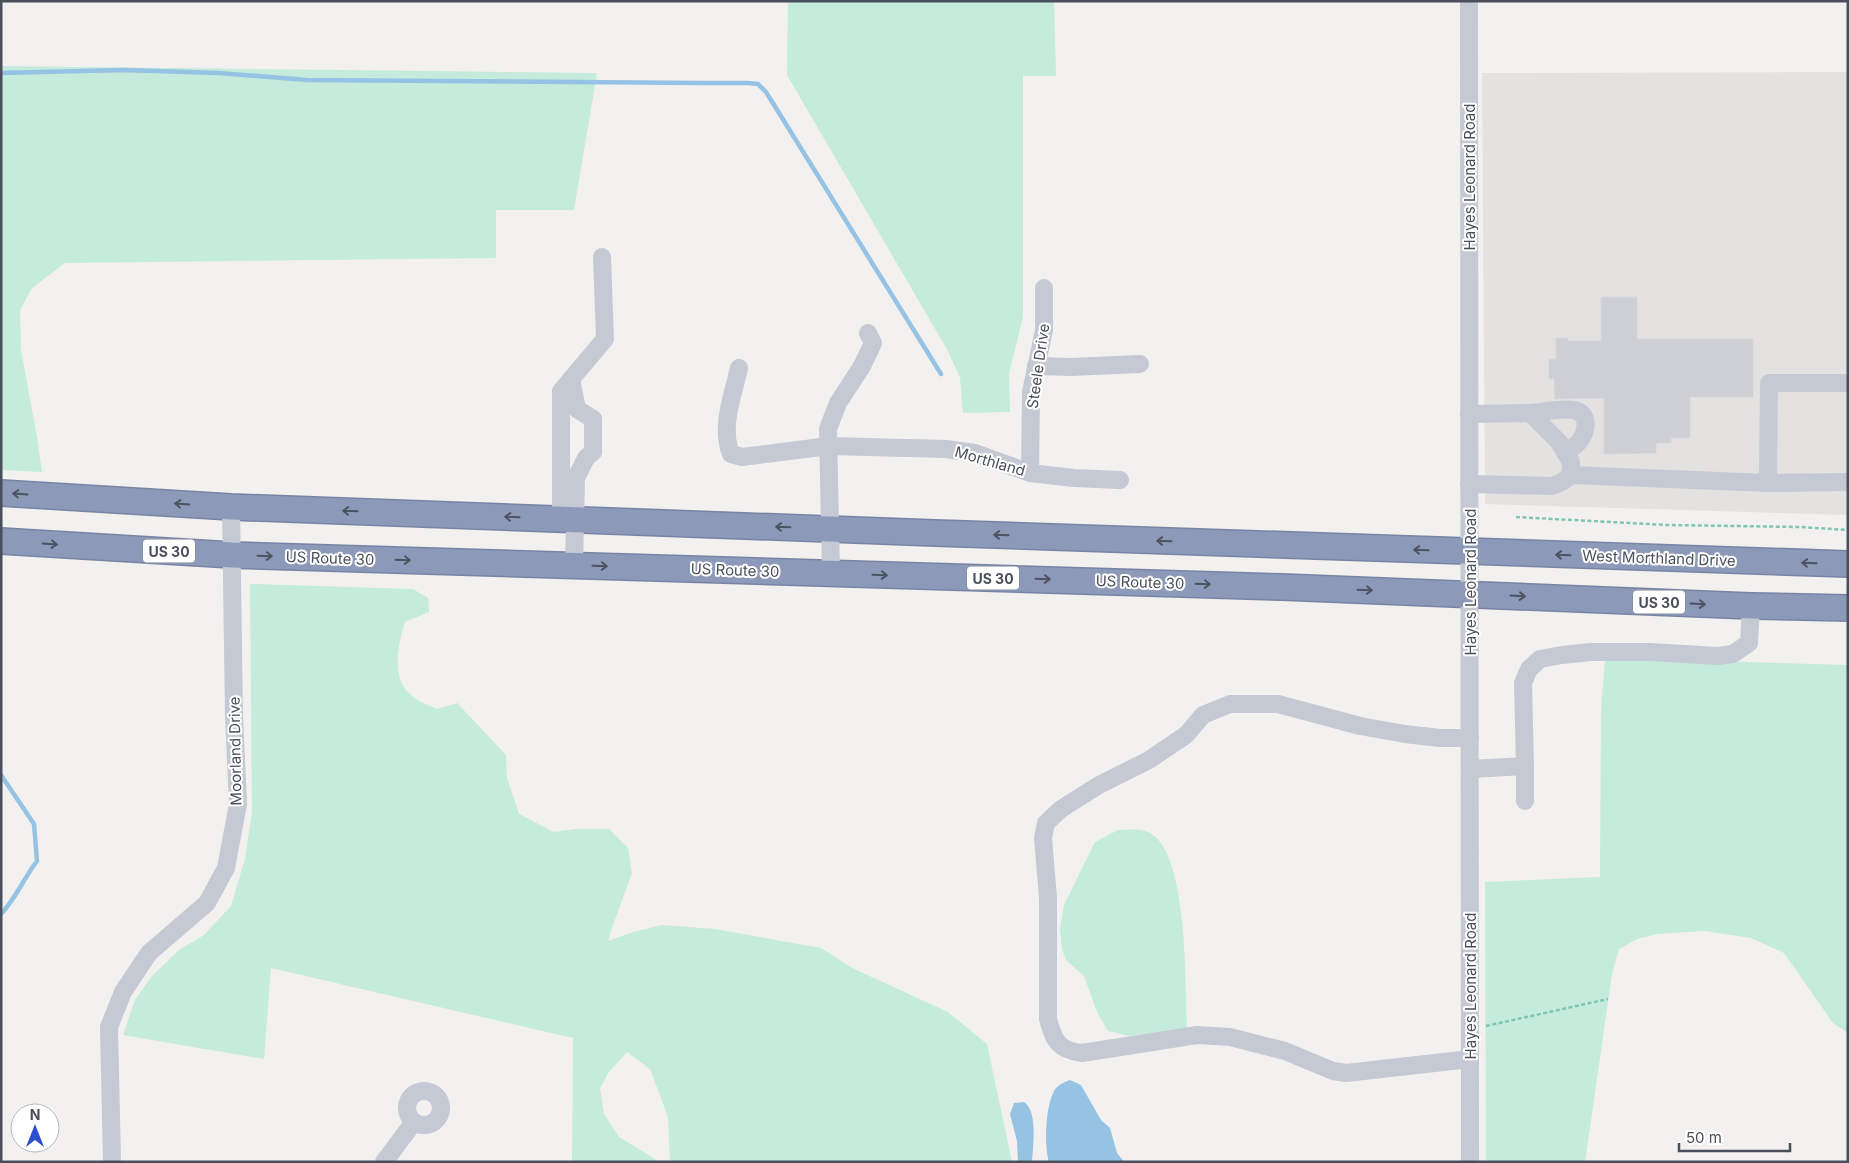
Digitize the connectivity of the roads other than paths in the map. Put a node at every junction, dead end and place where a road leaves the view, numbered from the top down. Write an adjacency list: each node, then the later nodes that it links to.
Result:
1 (1469, 1): 11 (street, Hayes Leonard Road)
2 (602, 257): 8 (street)
3 (1044, 288): 6 (street, Steele Drive)
4 (868, 333): 12 (street)
5 (1140, 364): 6 (street)
6 (1036, 366): 14 (street, Steele Drive)
7 (739, 368): 12 (street, Morthland)
8 (572, 379): 22 (street); 22 (street)
9 (1848, 383): 18 (street)
10 (1530, 413): 11 (street); 13 (street); 13 (street)
11 (1469, 414): 19 (street, Hayes Leonard Road)
12 (829, 446): 14 (street, Morthland); 23 (street)
13 (1565, 453): 15 (street)
14 (1030, 473): 16 (street, Morthland)
15 (1571, 475): 18 (street); 19 (street)
16 (1120, 480)
17 (1848, 482): 18 (street)
18 (1768, 483)
19 (1469, 484): 25 (street, Hayes Leonard Road)
20 (1, 493): 21 (highway, one-way to 20)
21 (231, 507): 22 (highway, West Morthland Drive, one-way to 21); 26 (street, Moorland Drive)
22 (568, 519): 23 (highway, West Morthland Drive, one-way to 22); 28 (street)
23 (831, 529): 25 (highway, West Morthland Drive, one-way to 23); 29 (street)
24 (1, 541): 26 (highway, US Route 30 / US 30, one-way to 26)
25 (1469, 552): 27 (highway, West Morthland Drive, one-way to 25); 30 (street, Hayes Leonard Road)
26 (232, 555): 28 (highway, US Route 30 / US 30, one-way to 28); 39 (street, Moorland Drive)
27 (1848, 564)
28 (574, 565): 29 (highway, US Route 30 / US 30, one-way to 29)
29 (831, 573): 30 (highway, US Route 30 / US 30, one-way to 30)
30 (1469, 594): 31 (highway, US 30, one-way to 31); 33 (street, Hayes Leonard Road)
31 (1751, 606): 32 (highway, US 30); 34 (street)
32 (1848, 608)
33 (1470, 738): 35 (street, Hayes Leonard Road); 37 (street)
34 (1525, 766): 35 (street); 36 (street)
35 (1470, 769): 37 (street, Hayes Leonard Road)
36 (1525, 801)
37 (1470, 1059): 41 (street, Hayes Leonard Road)
38 (414, 1122): 40 (street)
39 (112, 1162)
40 (384, 1162)
41 (1470, 1162)

